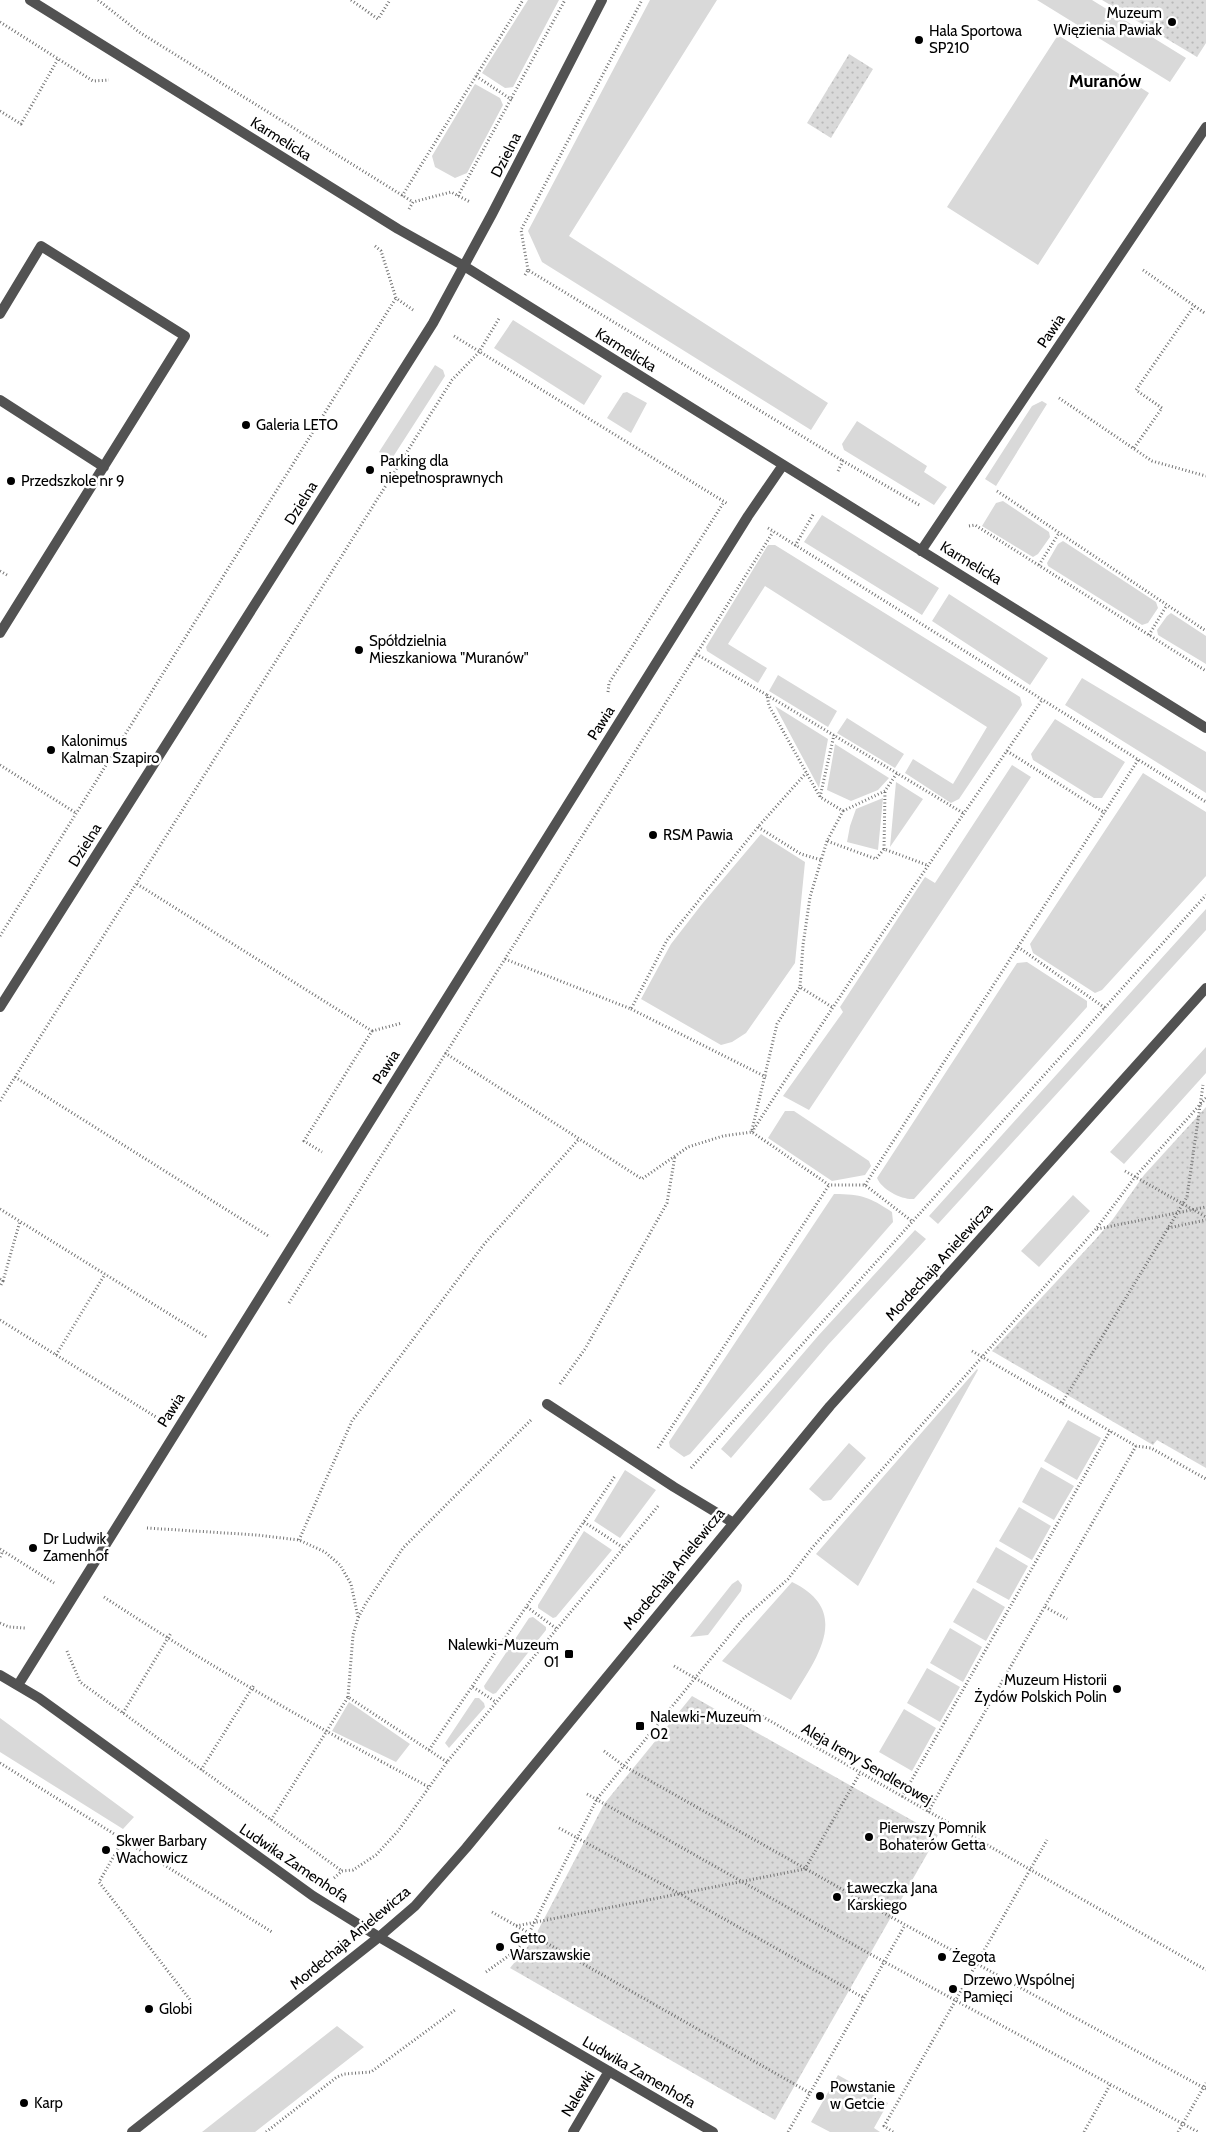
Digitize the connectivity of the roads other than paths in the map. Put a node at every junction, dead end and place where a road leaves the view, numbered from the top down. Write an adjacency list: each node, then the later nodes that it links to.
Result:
1 (30, 0): 4 (street, Karmelicka)
2 (602, 0): 4 (street, Dzielna)
3 (1206, 128): 9 (street, Pawia)
4 (464, 266): 7 (street, Karmelicka); 13 (street, Dzielna)
5 (0, 314): 8 (street)
6 (0, 400): 8 (street)
7 (783, 465): 9 (street, Karmelicka); 17 (street, Pawia)
8 (104, 467): 10 (street)
9 (922, 551): 11 (street, Karmelicka)
10 (0, 633)
11 (1206, 728)
12 (1206, 988): 15 (street, Mordechaja Anielewicza)
13 (0, 1006)
14 (547, 1404): 15 (street)
15 (732, 1522): 18 (street, Mordechaja Anielewicza)
16 (0, 1675): 17 (street, Ludwika Zamenhofa)
17 (18, 1685): 18 (street, Ludwika Zamenhofa)
18 (379, 1937): 19 (street, Ludwika Zamenhofa); 20 (street, Mordechaja Anielewicza)
19 (609, 2071): 21 (street, Nalewki); 22 (street, Ludwika Zamenhofa)
20 (132, 2132)
21 (573, 2132)
22 (713, 2132)

